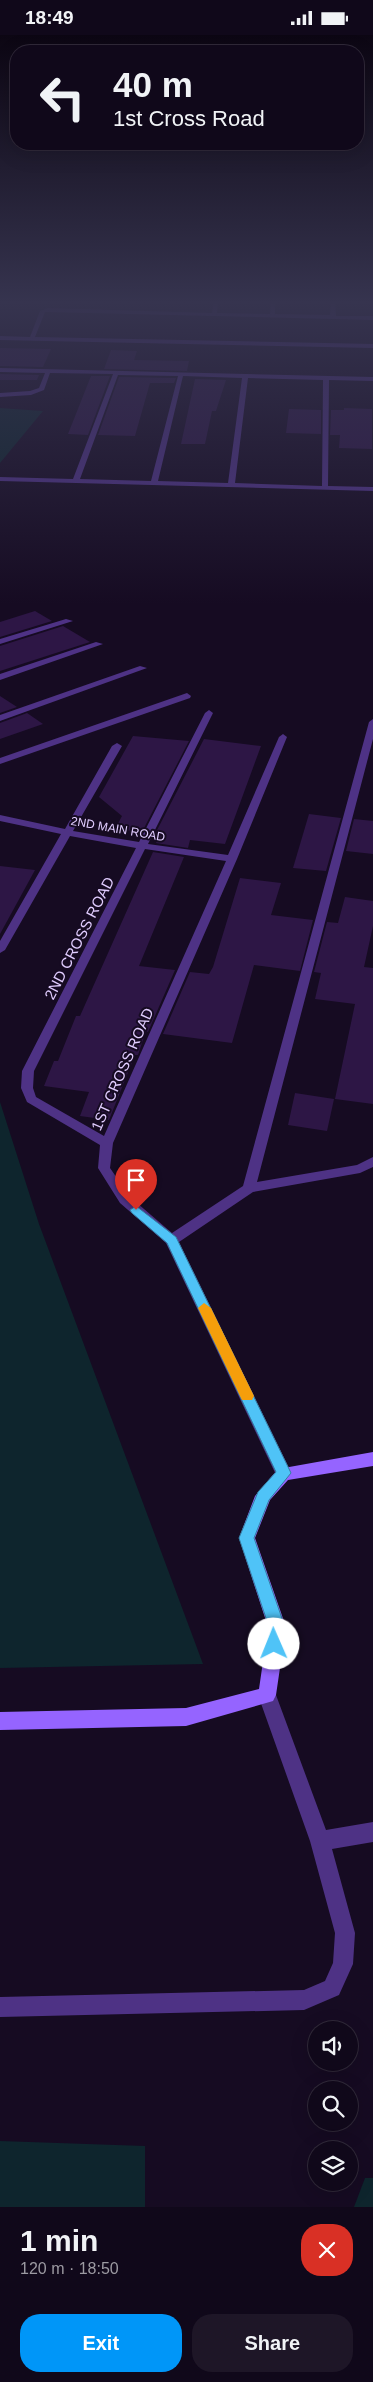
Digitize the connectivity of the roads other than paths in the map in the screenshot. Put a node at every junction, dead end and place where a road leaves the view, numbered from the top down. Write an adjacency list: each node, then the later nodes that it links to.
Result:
1 (105, 401): 6 (street)
2 (174, 401): 7 (street)
3 (242, 401): 8 (street)
4 (326, 401): 9 (street)
5 (0, 479): 6 (street)
6 (76, 481): 7 (street)
7 (154, 483): 8 (street)
8 (230, 485): 9 (street)
9 (325, 488): 10 (street)
10 (373, 489)
11 (69, 621): 12 (street)
12 (0, 642)
13 (99, 644): 15 (street)
14 (143, 668): 18 (street)
15 (0, 677)
16 (187, 696): 22 (street)
17 (209, 713): 25 (street, 2ND CROSS ROAD)
18 (0, 719)
19 (373, 722): 30 (street)
20 (283, 737): 26 (street, 1ST CROSS ROAD)
21 (117, 746): 24 (street)
22 (0, 761)
23 (0, 817): 24 (street, 2ND MAIN ROAD)
24 (68, 833): 25 (street, 2ND MAIN ROAD); 27 (street)
25 (142, 847): 26 (street, 2ND MAIN ROAD); 28 (street, 2ND CROSS ROAD)
26 (232, 859): 28 (street, 1ST CROSS ROAD)
27 (0, 950)
28 (107, 1143): 31 (street, 1ST CROSS ROAD)
29 (373, 1161): 30 (street)
30 (249, 1188): 31 (street)
31 (172, 1240): 33 (street, 1ST CROSS ROAD)
32 (373, 1459): 33 (street)
33 (284, 1473): 34 (street)
34 (268, 1695): 35 (street); 37 (street)
35 (0, 1721)
36 (373, 1832): 37 (street)
37 (320, 1841): 38 (street)
38 (0, 2007)

